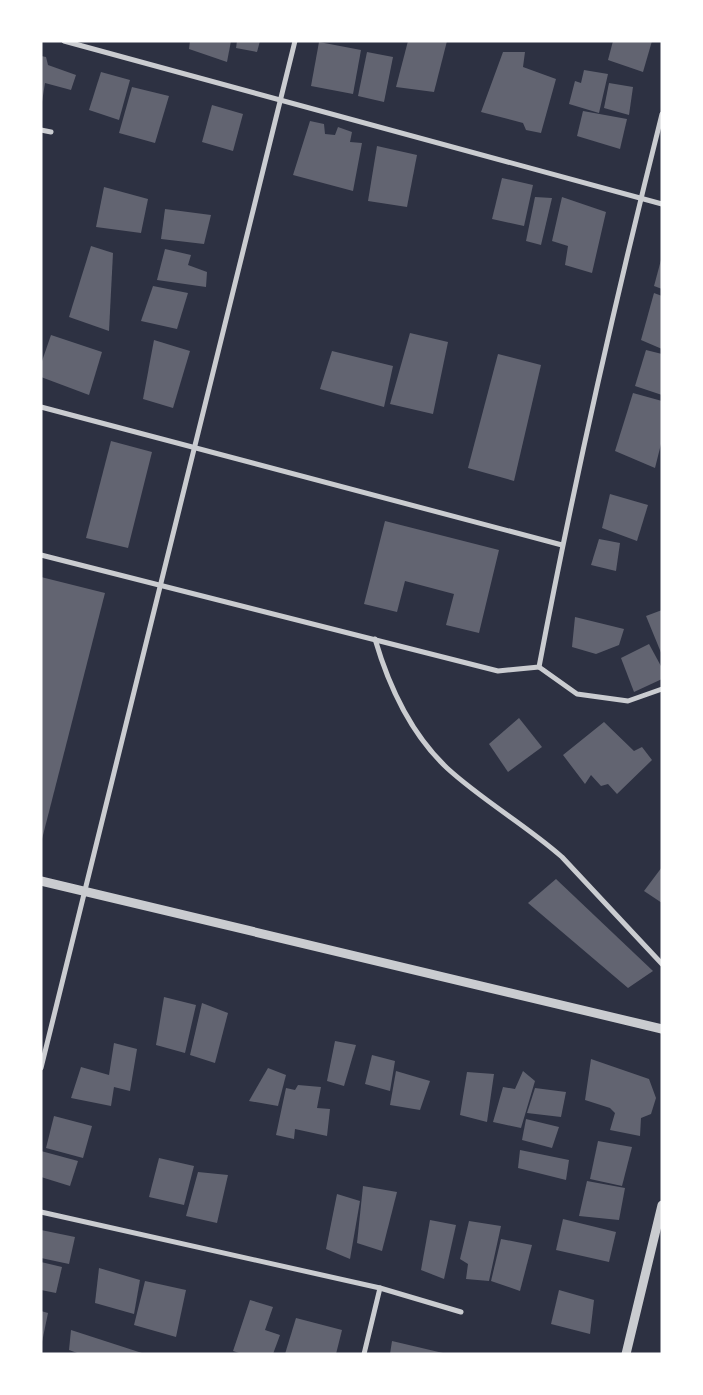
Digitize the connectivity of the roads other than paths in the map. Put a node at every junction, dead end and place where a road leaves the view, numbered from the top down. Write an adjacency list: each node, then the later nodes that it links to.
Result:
1 (64, 41): 3 (street)
2 (295, 41): 3 (street)
3 (281, 100): 7 (street); 10 (street)
4 (662, 114): 7 (street)
5 (41, 130): 6 (street)
6 (52, 132)
7 (641, 198): 8 (street); 11 (street)
8 (662, 204)
9 (41, 407): 10 (street)
10 (195, 448): 11 (street); 13 (street)
11 (562, 545): 15 (street)
12 (41, 555): 13 (street)
13 (160, 585): 14 (street); 18 (street)
14 (375, 639): 15 (street); 19 (street)
15 (539, 667): 16 (street)
16 (662, 689)
17 (41, 881): 18 (street)
18 (86, 891): 20 (street); 21 (street)
19 (662, 964)
20 (662, 1029)
21 (41, 1068)
22 (662, 1205): 27 (street)
23 (41, 1212): 24 (street)
24 (380, 1288): 25 (street); 26 (street)
25 (461, 1312)
26 (364, 1354)
27 (626, 1354)

